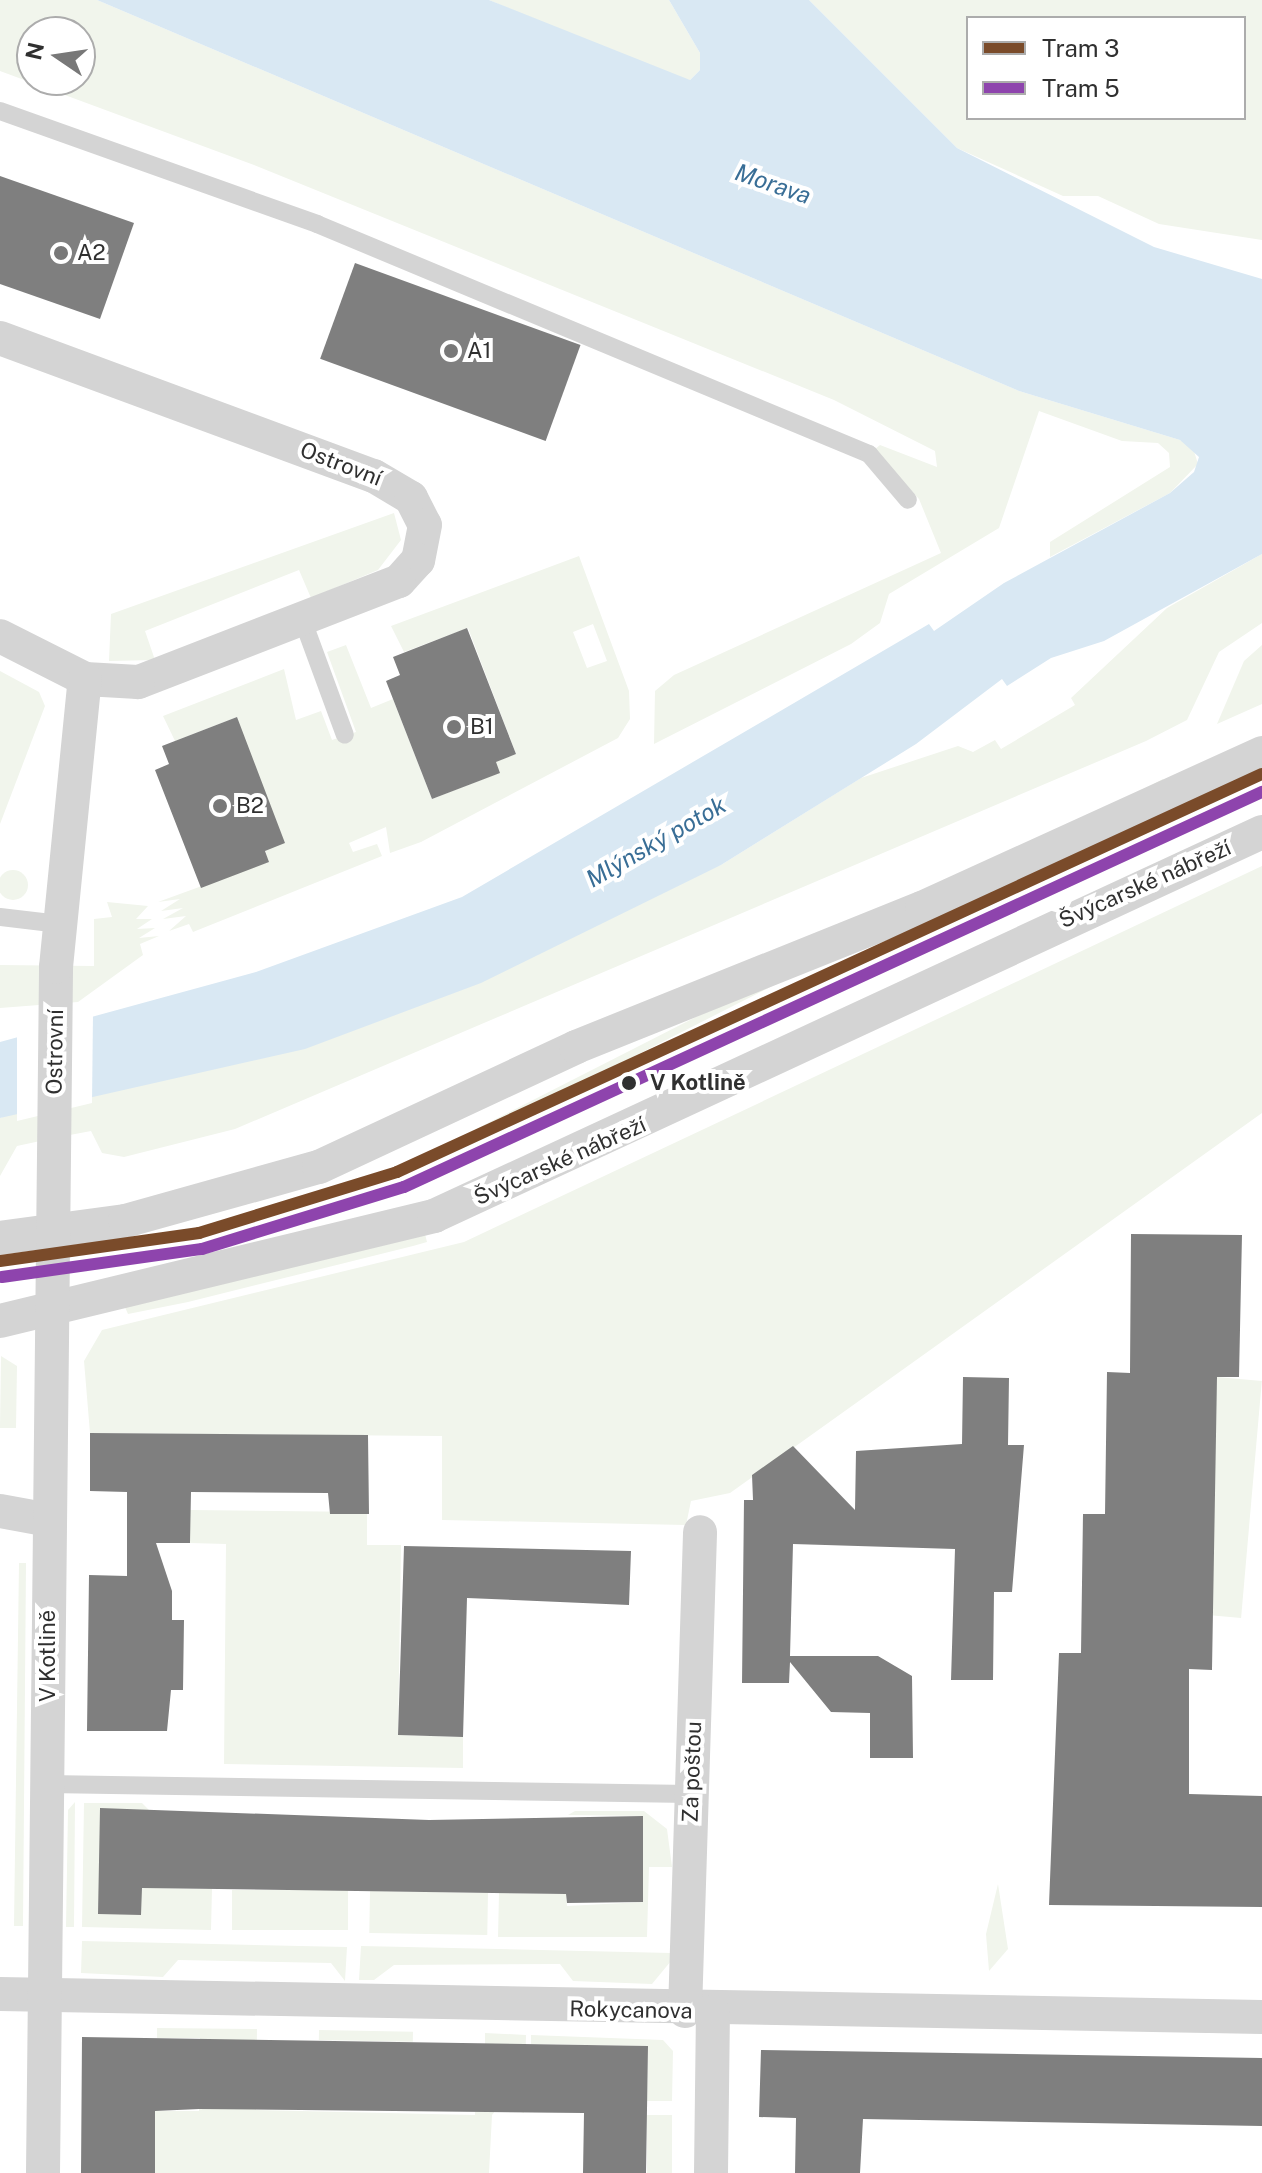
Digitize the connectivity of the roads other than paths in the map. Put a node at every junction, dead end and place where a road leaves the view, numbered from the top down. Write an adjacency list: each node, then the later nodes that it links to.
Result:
1 (0, 111): 3 (lane)
2 (0, 338): 4 (street, Ostrovní)
3 (908, 500)
4 (303, 621): 6 (street, Ostrovní); 7 (lane)
5 (0, 636): 6 (street, Ostrovní)
6 (85, 679): 11 (street, Ostrovní)
7 (345, 735)
8 (1262, 753): 13 (street)
9 (1262, 832): 15 (street, Švýcarské nábřeží)
10 (0, 917): 11 (lane)
11 (60, 924): 12 (street, Ostrovní)
12 (54, 1138): 13 (street, V Kotlině)
13 (52, 1232): 14 (street); 15 (street, V Kotlině)
14 (0, 1238)
15 (50, 1306): 16 (street, Švýcarské nábřeží); 18 (street, V Kotlině)
16 (0, 1321)
17 (0, 1511): 18 (street)
18 (49, 1520): 20 (street, V Kotlině)
19 (700, 1532): 21 (street, Za poštou)
20 (47, 1784): 21 (lane); 23 (street, V Kotlině)
21 (690, 1794): 24 (street, Za poštou)
22 (0, 1994): 23 (street, Rokycanova)
23 (45, 1995): 24 (street, Rokycanova); 26 (street, V Kotlině)
24 (699, 2011): 25 (street, Rokycanova); 27 (street, Za poštou)
25 (1262, 2017)
26 (43, 2173)
27 (711, 2173)

